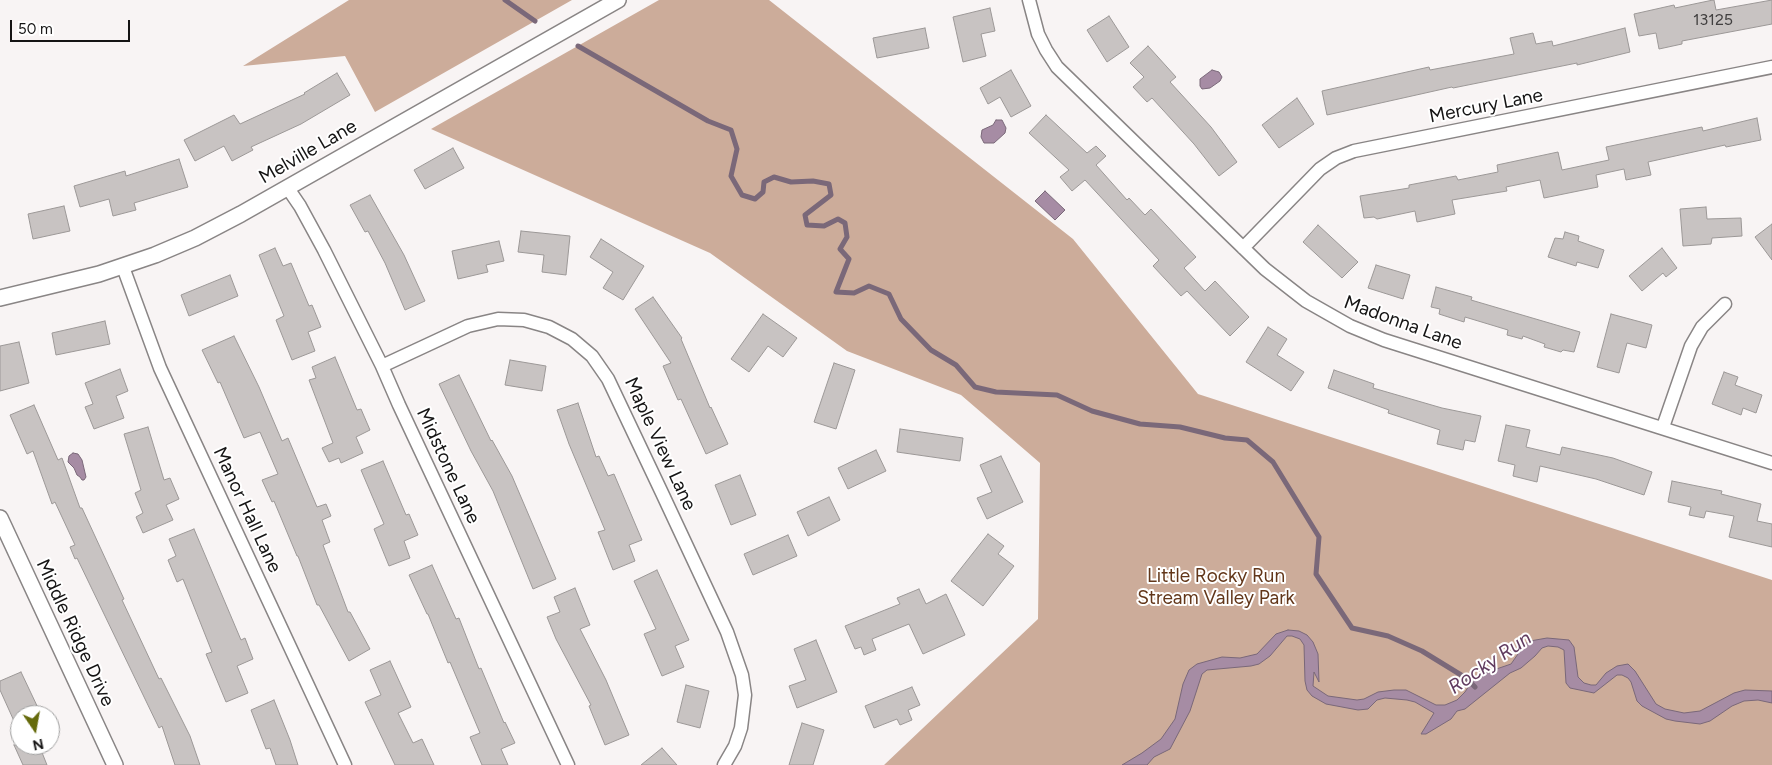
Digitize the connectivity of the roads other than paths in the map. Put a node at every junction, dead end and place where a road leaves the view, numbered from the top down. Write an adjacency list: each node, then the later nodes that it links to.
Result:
1 (618, 0): 4 (street, Melville Lane)
2 (1029, 0): 5 (street, Madonna Lane)
3 (1772, 67): 5 (street, Mercury Lane)
4 (287, 187): 6 (street, Melville Lane); 9 (street, Midstone Lane)
5 (1243, 248): 10 (street, Madonna Lane)
6 (123, 267): 7 (street, Melville Lane); 14 (street, Manor Hall Lane)
7 (0, 298)
8 (1725, 304): 10 (street)
9 (382, 366): 15 (street, Midstone Lane); 16 (street, Maple View Lane)
10 (1663, 428): 11 (street, Madonna Lane)
11 (1772, 463)
12 (0, 518): 13 (street, Middle Ridge Drive)
13 (115, 765)
14 (344, 765)
15 (568, 765)
16 (724, 765)

